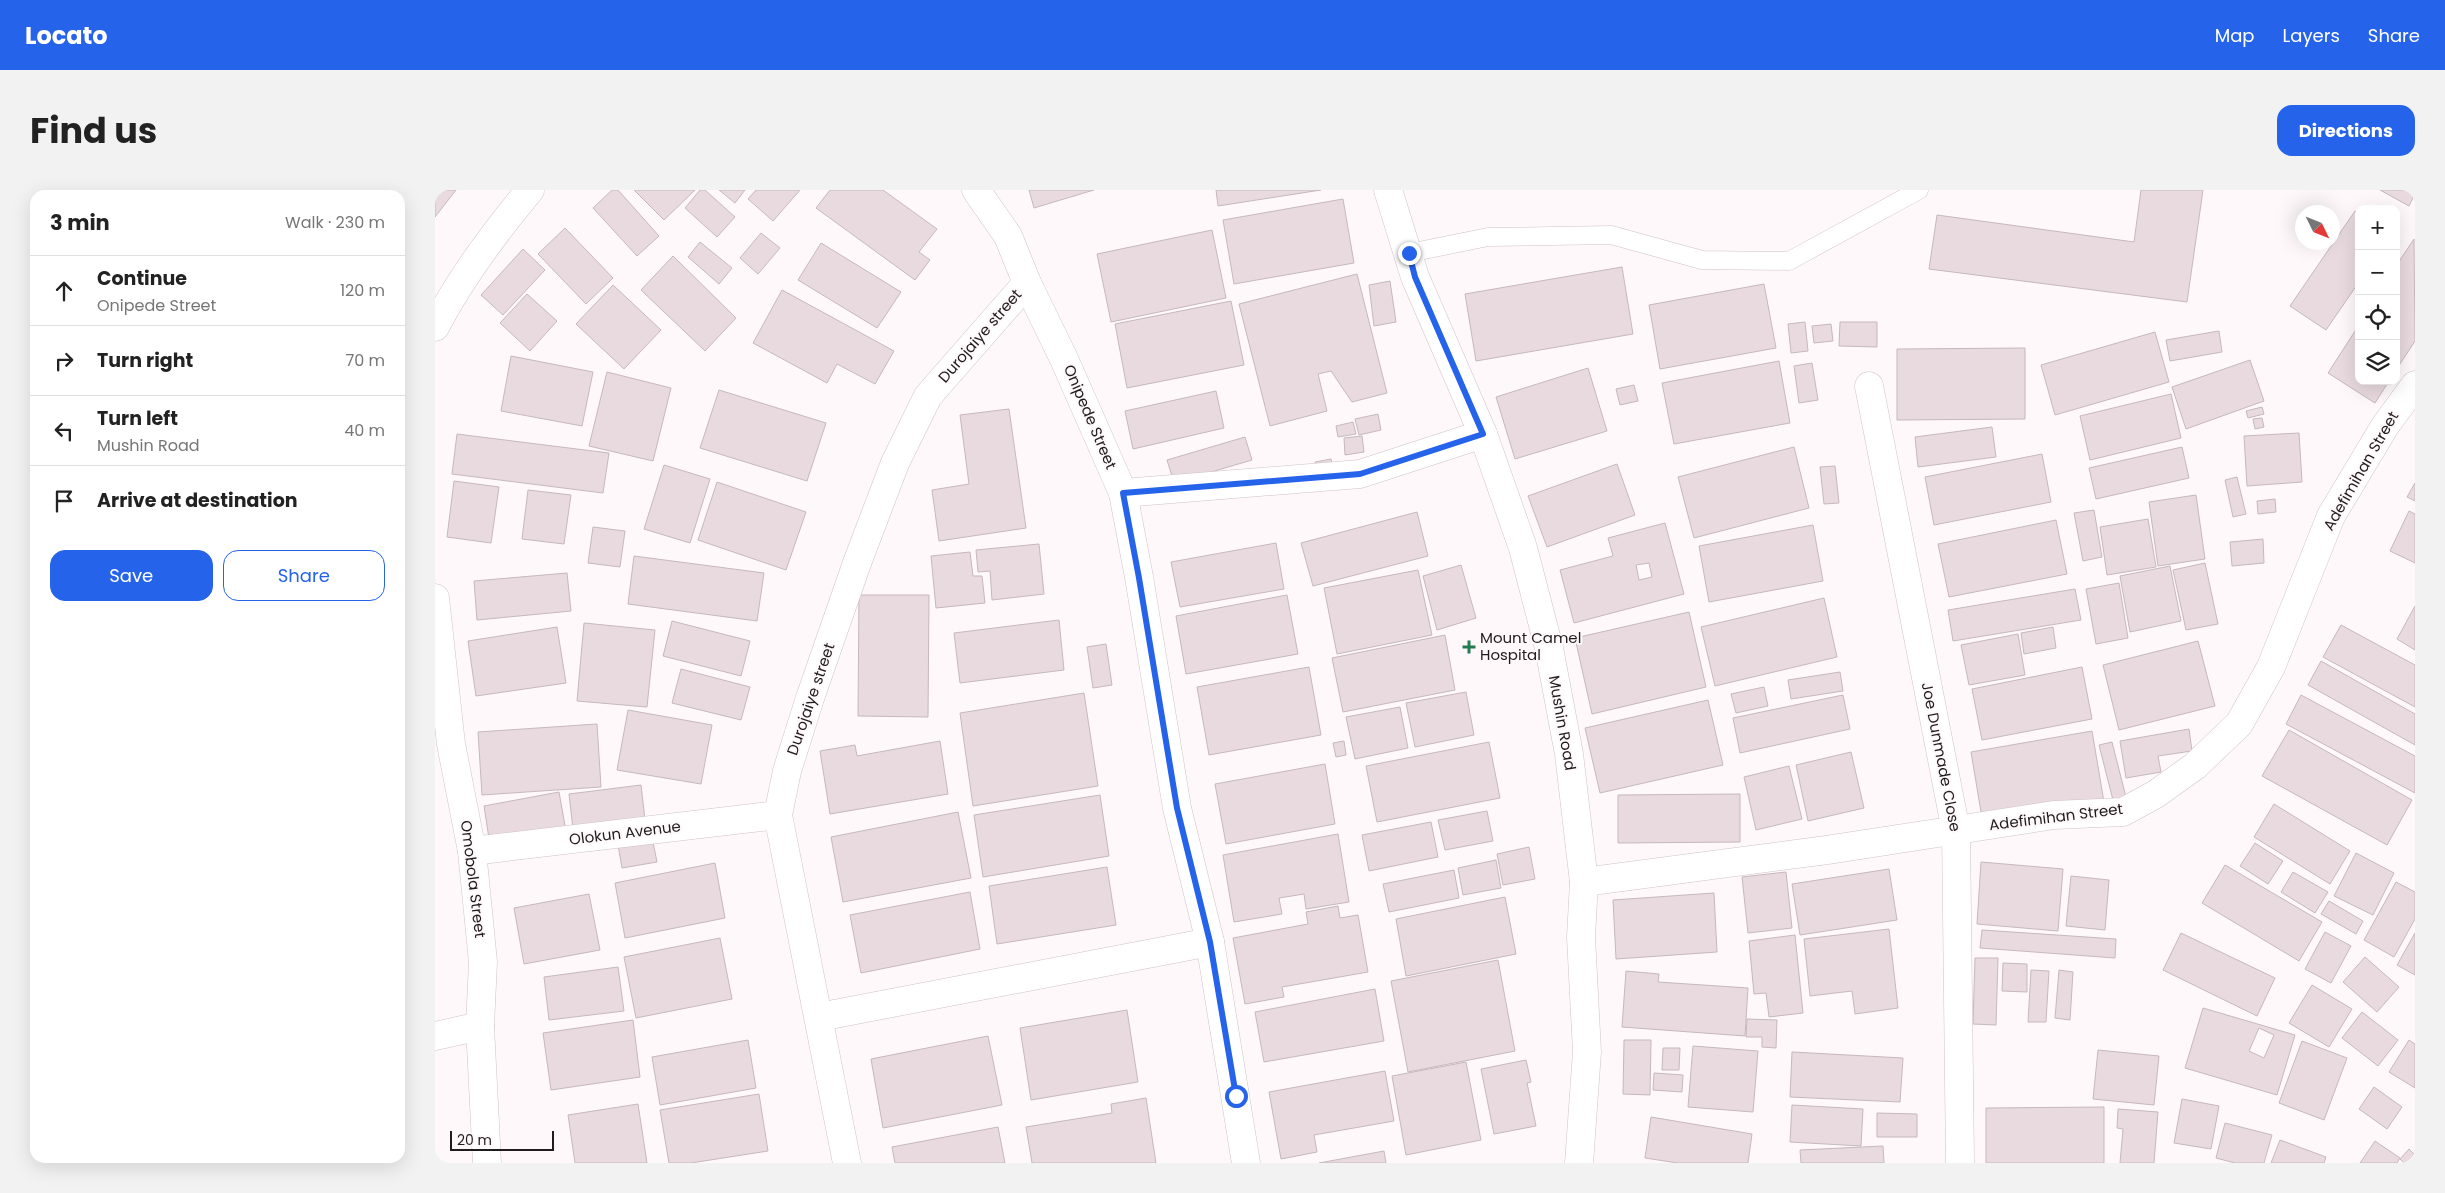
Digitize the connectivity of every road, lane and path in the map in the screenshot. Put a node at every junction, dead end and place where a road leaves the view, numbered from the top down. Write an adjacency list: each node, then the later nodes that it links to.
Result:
1 (530, 190): 7 (street)
2 (976, 190): 6 (street, Onipede Street)
3 (1388, 190): 5 (street, Mushin Road)
4 (1919, 190): 5 (lane)
5 (1409, 253): 10 (street, Mushin Road)
6 (1027, 283): 11 (street, Onipede Street); 13 (street, Durojaiye street)
7 (435, 327)
8 (2415, 385): 14 (street, Adefimihan Street)
9 (1869, 386): 14 (street, Joe Dunmade Close)
10 (1483, 434): 11 (street); 16 (street, Mushin Road)
11 (1123, 493): 17 (street, Onipede Street)
12 (435, 598): 15 (street, Omobola Street)
13 (778, 815): 15 (street, Olokun Avenue); 18 (street, Durojaiye street)
14 (1956, 831): 16 (street, Adefimihan Street); 25 (street, Joe Dunmade Close)
15 (472, 851): 19 (street, Omobola Street)
16 (1584, 882): 24 (street, Mushin Road)
17 (1210, 942): 18 (street); 23 (street, Onipede Street)
18 (819, 1017): 22 (street, Durojaiye street)
19 (480, 1026): 20 (street); 21 (street, Omobola Street)
20 (435, 1036)
21 (487, 1163)
22 (847, 1163)
23 (1246, 1163)
24 (1579, 1163)
25 (1960, 1163)

